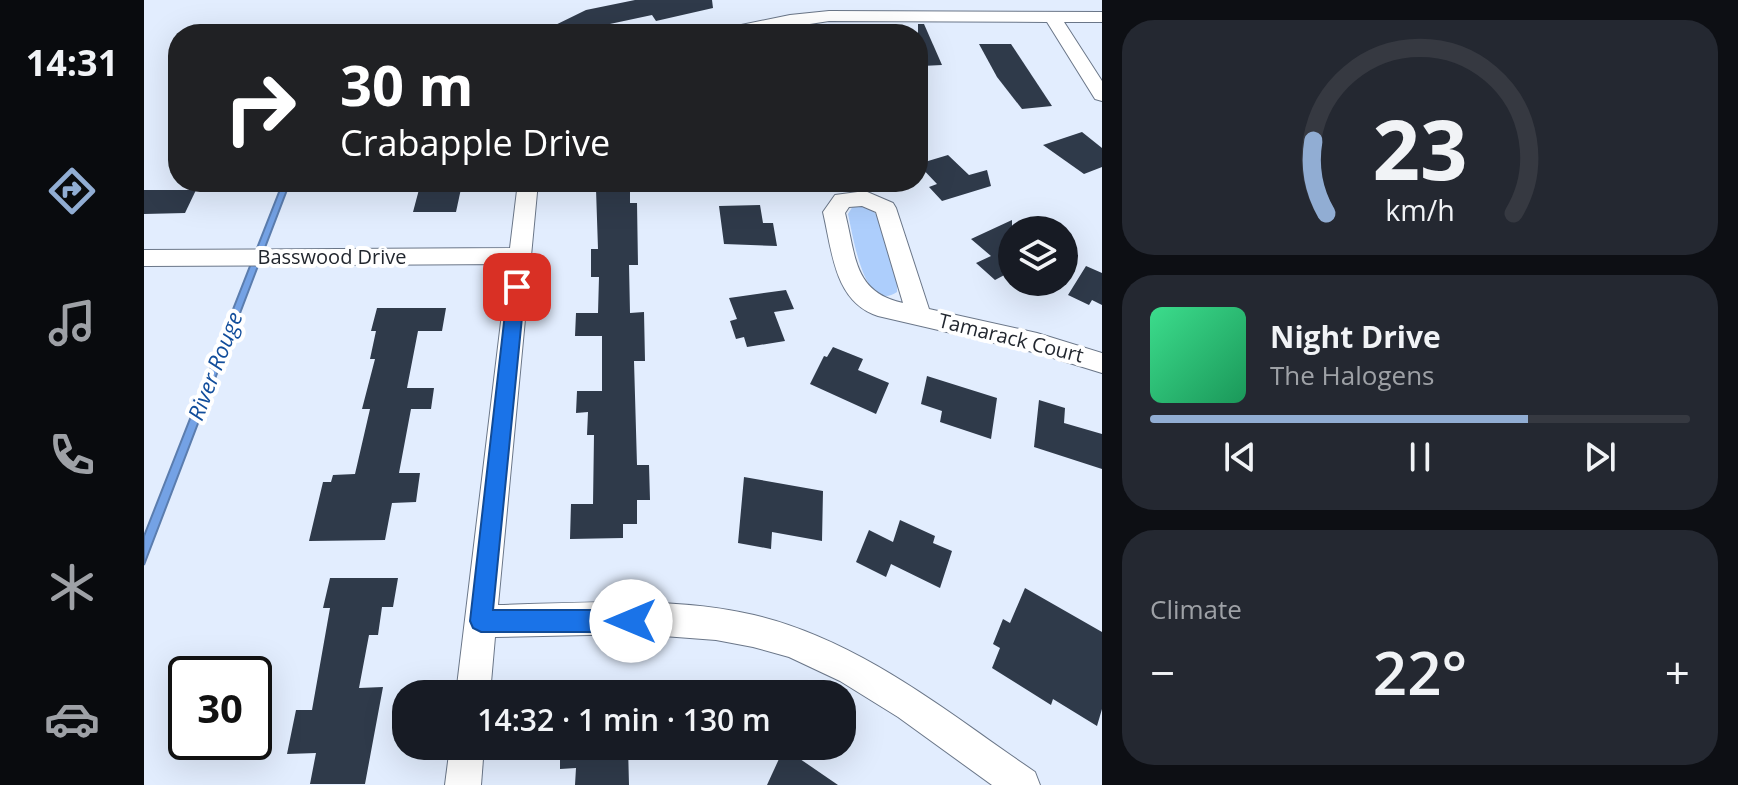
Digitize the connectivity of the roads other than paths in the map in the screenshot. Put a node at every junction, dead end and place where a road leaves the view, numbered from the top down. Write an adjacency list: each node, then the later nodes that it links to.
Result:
1 (1052, 17): 2 (street); 3 (street); 4 (street)
2 (1102, 17)
3 (771, 24)
4 (1102, 95)
5 (527, 192): 6 (street)
6 (520, 256): 7 (street, Basswood Drive); 10 (street)
7 (144, 258)
8 (919, 316): 8 (street, Tamarack Court); 9 (street, Tamarack Court)
9 (1102, 363)
10 (481, 621): 11 (street); 14 (street)
11 (475, 680)
12 (466, 760): 13 (street)
13 (463, 785)
14 (1022, 785)

